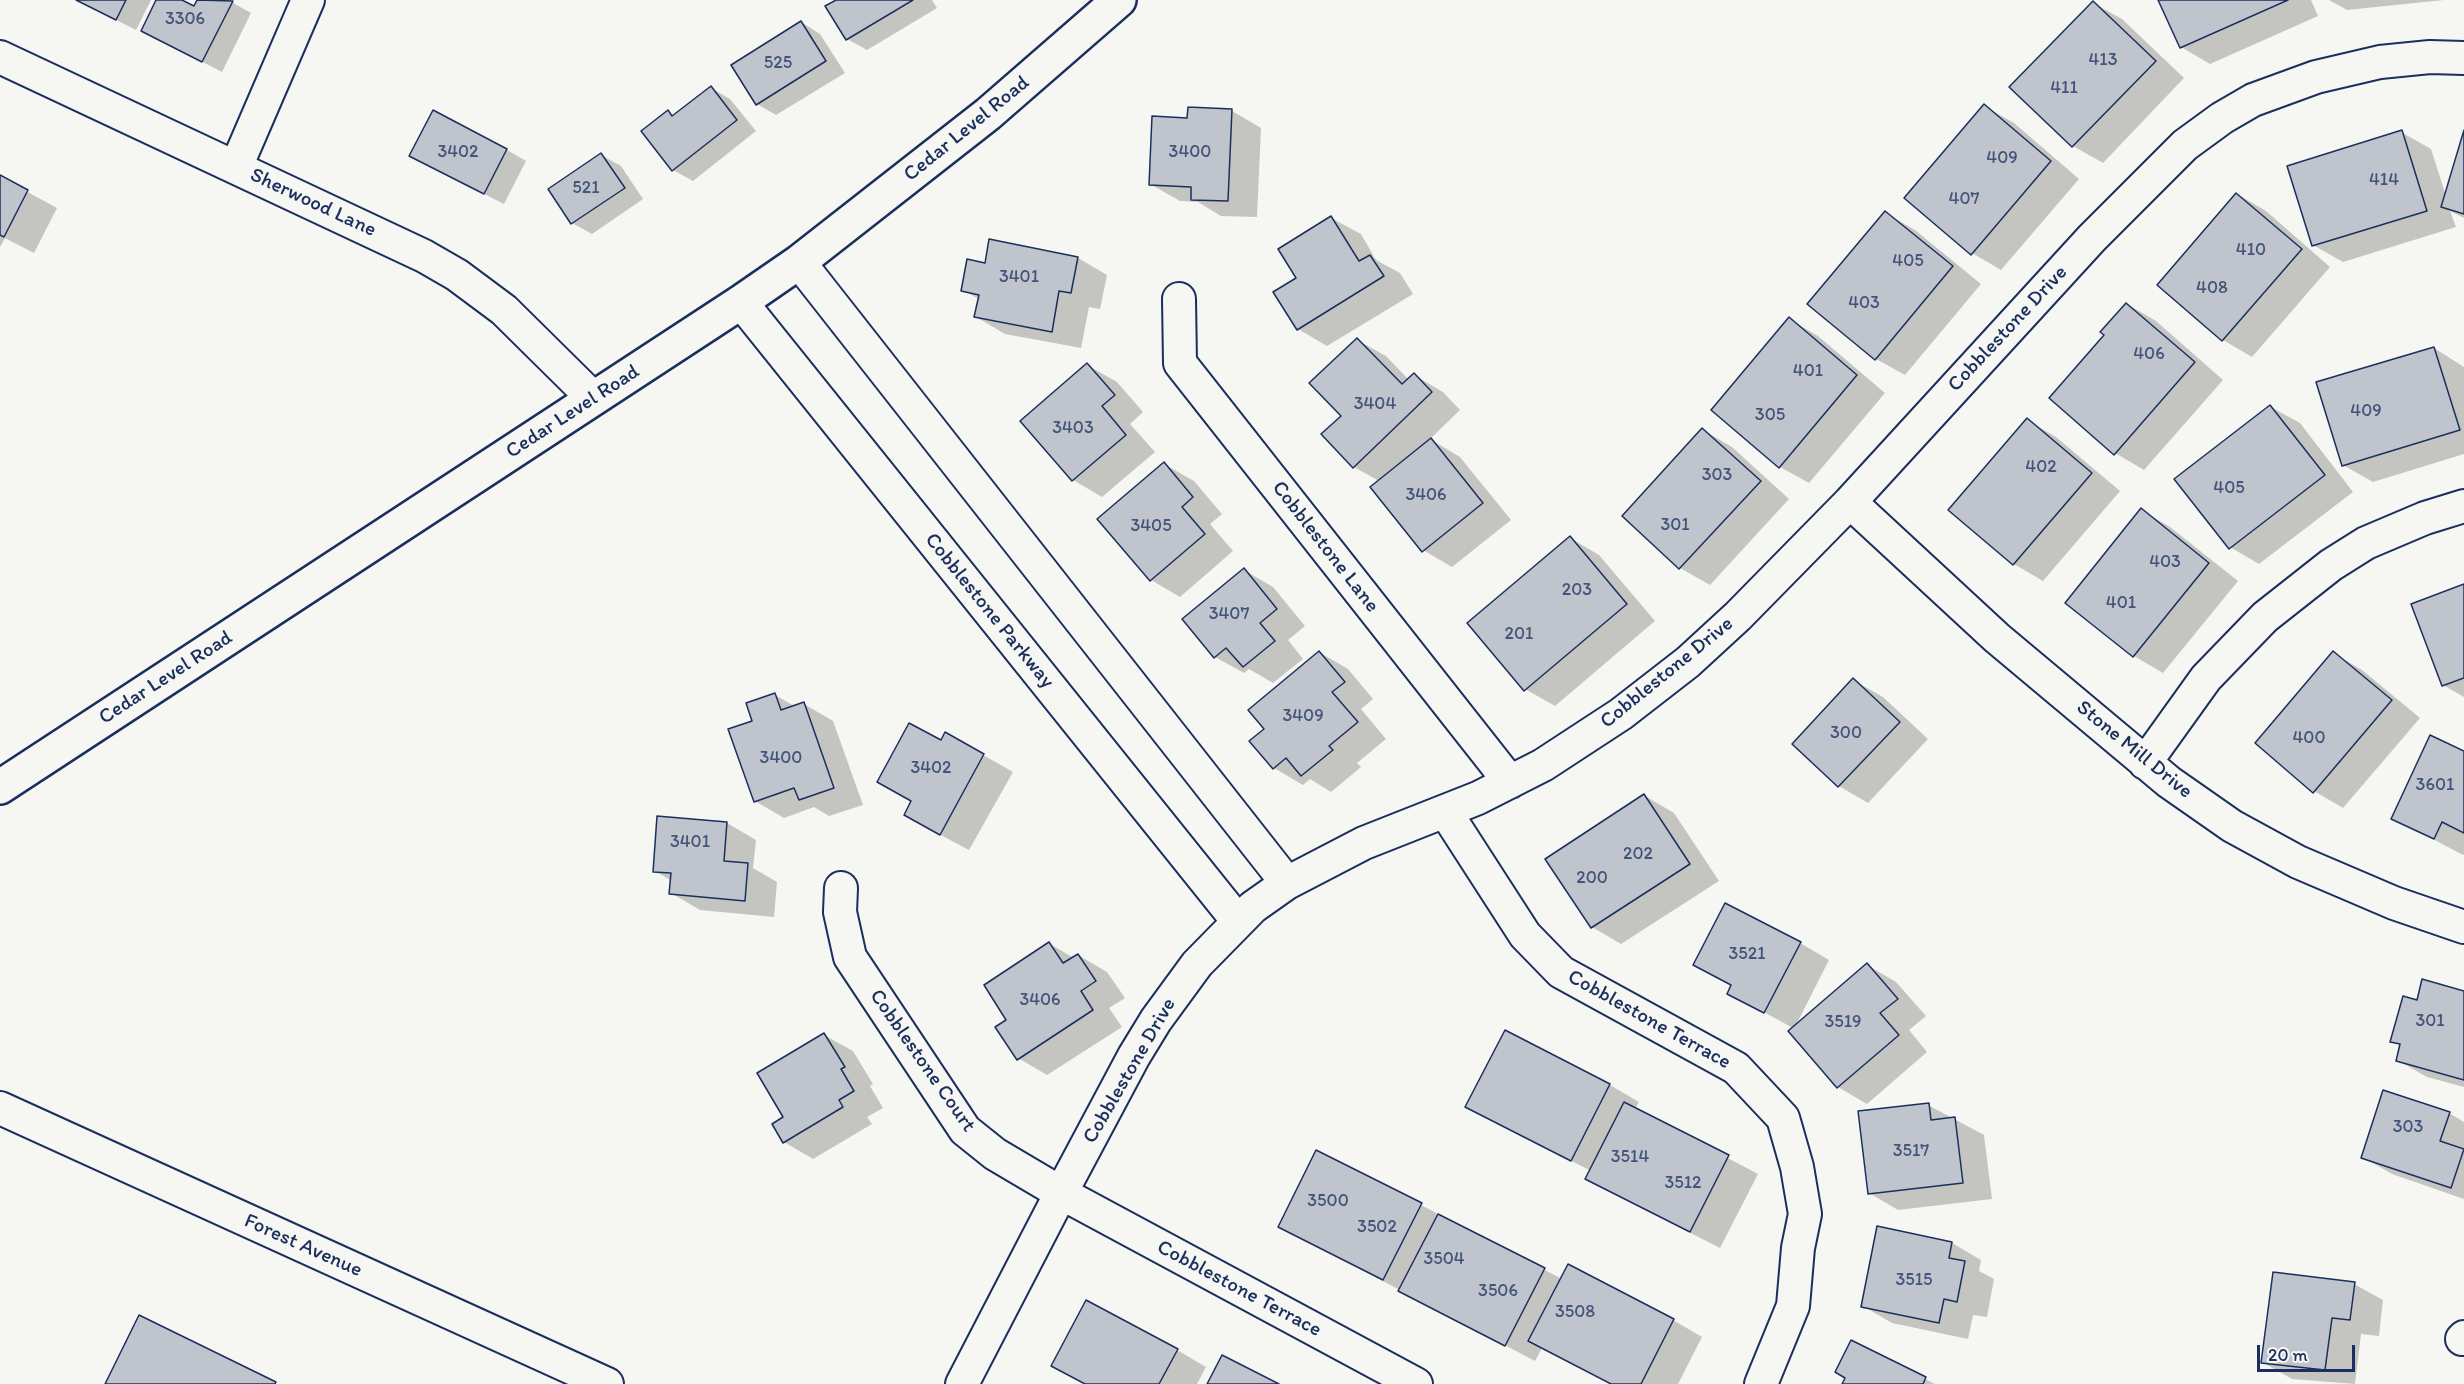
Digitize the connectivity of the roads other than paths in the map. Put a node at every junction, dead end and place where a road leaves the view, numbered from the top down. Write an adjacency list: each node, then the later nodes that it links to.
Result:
1 (308, 0): 5 (street)
2 (1119, 0): 6 (main road, Cedar Level Road)
3 (0, 57): 5 (street, Sherwood Lane)
4 (2464, 58): 10 (street, Cobblestone Drive)
5 (236, 167): 9 (street, Sherwood Lane)
6 (799, 262): 8 (main road, Cedar Level Road); 16 (street)
7 (1179, 299): 13 (street, Cobblestone Lane)
8 (741, 302): 9 (main road, Cedar Level Road); 18 (street, Cobblestone Parkway)
9 (593, 398): 14 (main road, Cedar Level Road)
10 (1850, 502): 12 (street, Stone Mill Drive); 13 (street, Cobblestone Drive)
11 (2464, 506): 12 (street)
12 (2145, 763): 19 (street, Stone Mill Drive)
13 (1510, 782): 15 (street, Cobblestone Drive)
14 (0, 787)
15 (1445, 811): 16 (street, Cobblestone Drive); 25 (street, Cobblestone Terrace)
16 (1287, 883): 18 (street, Cobblestone Drive)
17 (841, 888): 21 (street, Cobblestone Court)
18 (1238, 920): 21 (street, Cobblestone Drive)
19 (2464, 927)
20 (0, 1108): 22 (street, Forest Avenue)
21 (1061, 1193): 23 (street, Cobblestone Drive); 24 (street, Cobblestone Terrace)
22 (607, 1384)
23 (962, 1384)
24 (1416, 1384)
25 (1761, 1384)

